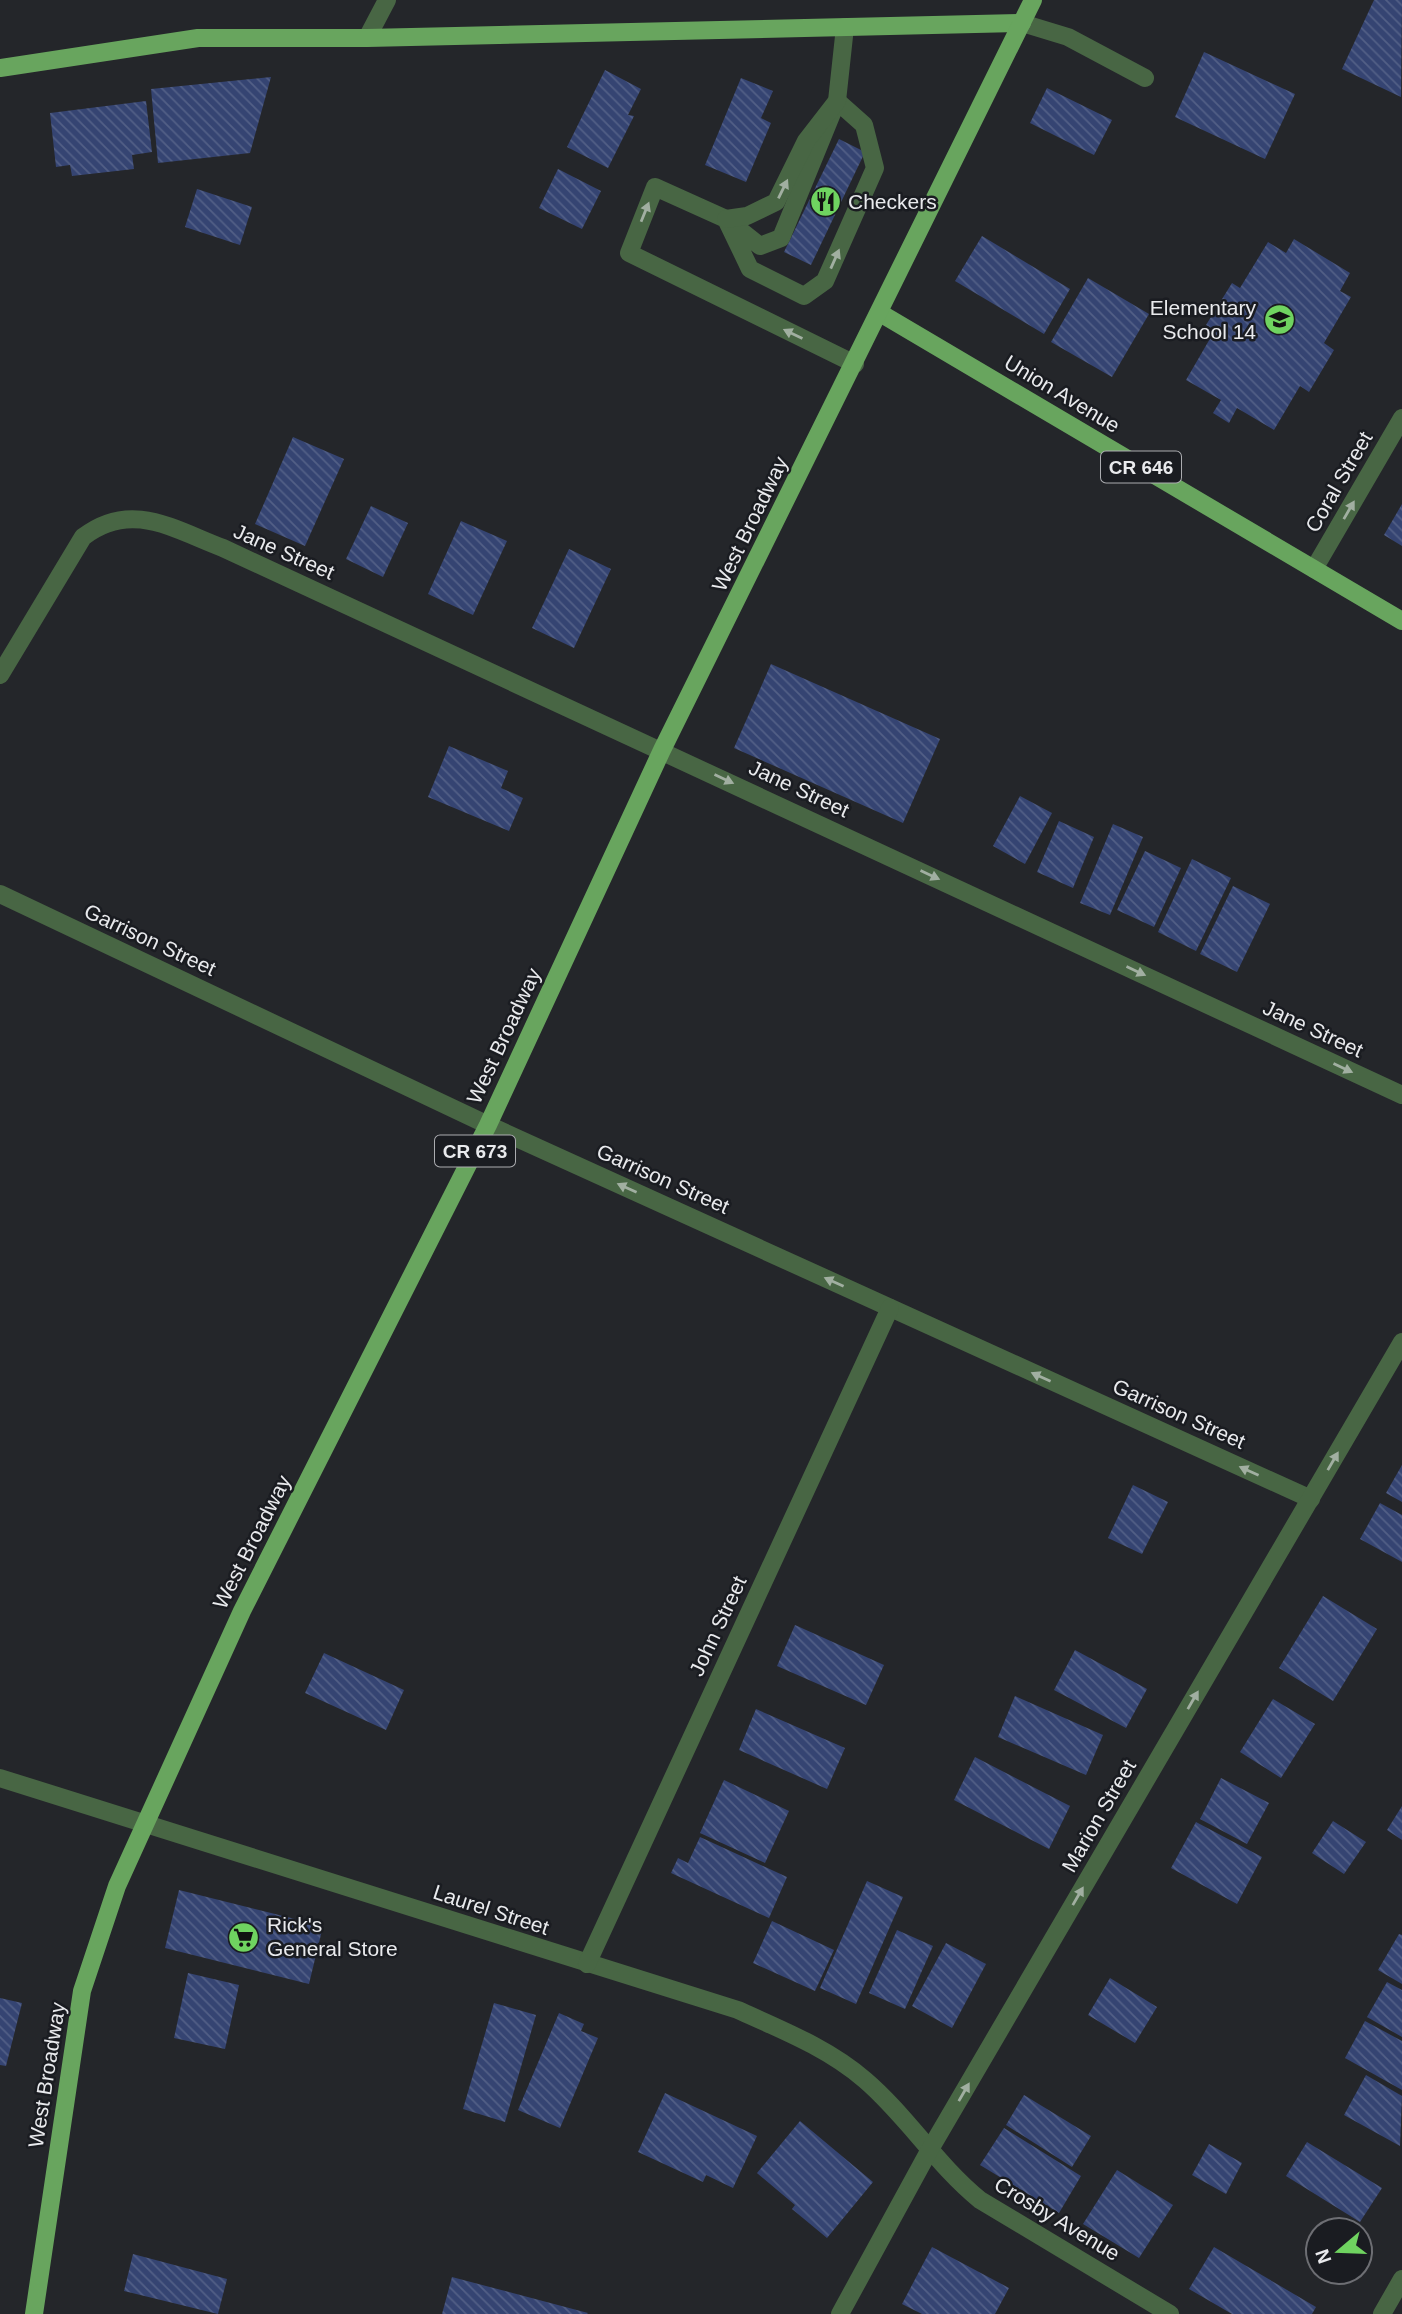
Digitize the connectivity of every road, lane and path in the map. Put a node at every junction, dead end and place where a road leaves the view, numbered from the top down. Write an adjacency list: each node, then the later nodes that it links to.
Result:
1 (387, 0): 5 (street)
2 (1033, 0): 3 (main road, West Broadway / CR 673)
3 (1022, 23): 4 (main road); 7 (street); 10 (main road, West Broadway / CR 673)
4 (845, 27): 5 (main road); 8 (street)
5 (367, 38): 6 (main road)
6 (0, 68)
7 (1145, 78)
8 (837, 101): 9 (street, one-way to 8); 9 (street); 9 (street, one-way to 8)
9 (726, 219): 11 (street, one-way to 9)
10 (880, 313): 11 (main road, West Broadway / CR 673); 13 (main road, Union Avenue / CR 646)
11 (855, 364): 16 (main road, West Broadway / CR 673)
12 (1402, 418): 13 (street, Coral Street, one-way to 12)
13 (1314, 569): 14 (main road, Union Avenue / CR 646)
14 (1402, 621)
15 (0, 675): 16 (street, Jane Street)
16 (662, 750): 18 (street, Jane Street, one-way to 18); 19 (main road, West Broadway / CR 673)
17 (0, 894): 19 (street, Garrison Street)
18 (1402, 1095)
19 (488, 1125): 20 (street, Garrison Street, one-way to 19); 24 (main road, West Broadway / CR 673)
20 (890, 1308): 22 (street, Garrison Street, one-way to 20); 25 (street, John Street)
21 (1402, 1342): 22 (street, Marion Street, one-way to 21)
22 (1311, 1499): 26 (street, Marion Street, one-way to 22)
23 (0, 1778): 24 (street, Laurel Street)
24 (146, 1824): 25 (street, Laurel Street); 28 (main road, West Broadway / CR 673)
25 (587, 1964): 26 (street, Laurel Street)
26 (929, 2151): 29 (street, Marion Street); 30 (street, Crosby Avenue)
27 (1402, 2279): 31 (street)
28 (34, 2314)
29 (840, 2314)
30 (1170, 2314)
31 (1382, 2314)

